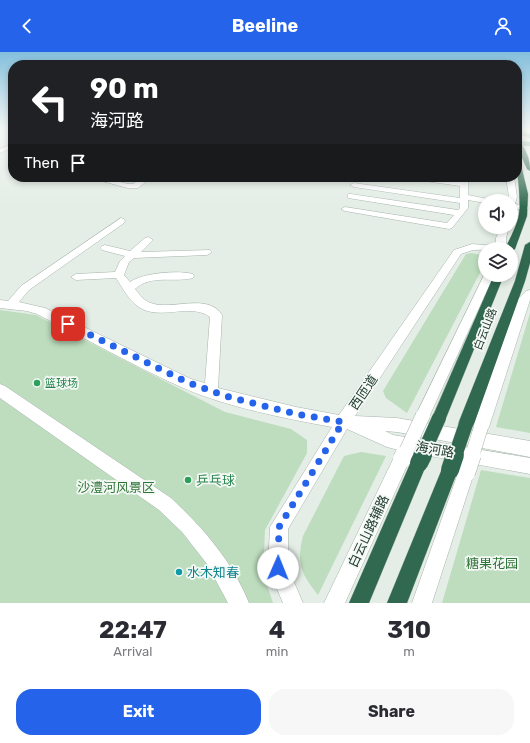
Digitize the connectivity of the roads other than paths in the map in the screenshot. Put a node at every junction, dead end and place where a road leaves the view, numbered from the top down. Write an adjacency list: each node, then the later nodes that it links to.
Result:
1 (527, 157): 2 (highway)
2 (530, 168)
3 (112, 182): 4 (street)
4 (141, 182)
5 (431, 182): 10 (street)
6 (511, 182): 11 (street)
7 (521, 182): 15 (highway)
8 (404, 184): 10 (street)
9 (354, 185): 10 (street)
10 (464, 190): 13 (street); 17 (street)
11 (513, 194)
12 (351, 196): 17 (street)
13 (478, 196)
14 (518, 207): 15 (street)
15 (524, 208): 20 (highway)
16 (345, 209): 17 (street)
17 (460, 213)
18 (121, 221): 34 (street)
19 (148, 240): 25 (street)
20 (513, 242)
21 (530, 245): 31 (highway, 白云山路)
22 (478, 247): 37 (street, 西匝道)
23 (104, 248): 25 (street)
24 (207, 252): 25 (street)
25 (132, 255): 26 (street)
26 (119, 275): 27 (street); 32 (street)
27 (76, 276)
28 (189, 276): 32 (street)
29 (486, 282): 40 (street, 白云山路辅路, bridge)
30 (496, 282): 40 (highway, 白云山路, bridge)
31 (525, 284): 38 (highway, 白云山路)
32 (130, 288): 36 (street)
33 (530, 294): 38 (street)
34 (5, 305): 36 (street, 海河路)
35 (0, 390): 43 (street)
36 (211, 391): 37 (street, 海河路)
37 (343, 422): 39 (street, 海河路); 41 (street, 海河路); 44 (street, 西匝道)
38 (474, 425): 42 (street, bridge)
39 (530, 449)
40 (411, 461): 45 (street, 白云山路辅路); 46 (highway)
41 (530, 466)
42 (458, 472): 47 (highway); 48 (street)
43 (240, 603)
44 (293, 603)
45 (334, 603)
46 (359, 603)
47 (397, 603)
48 (422, 603)

